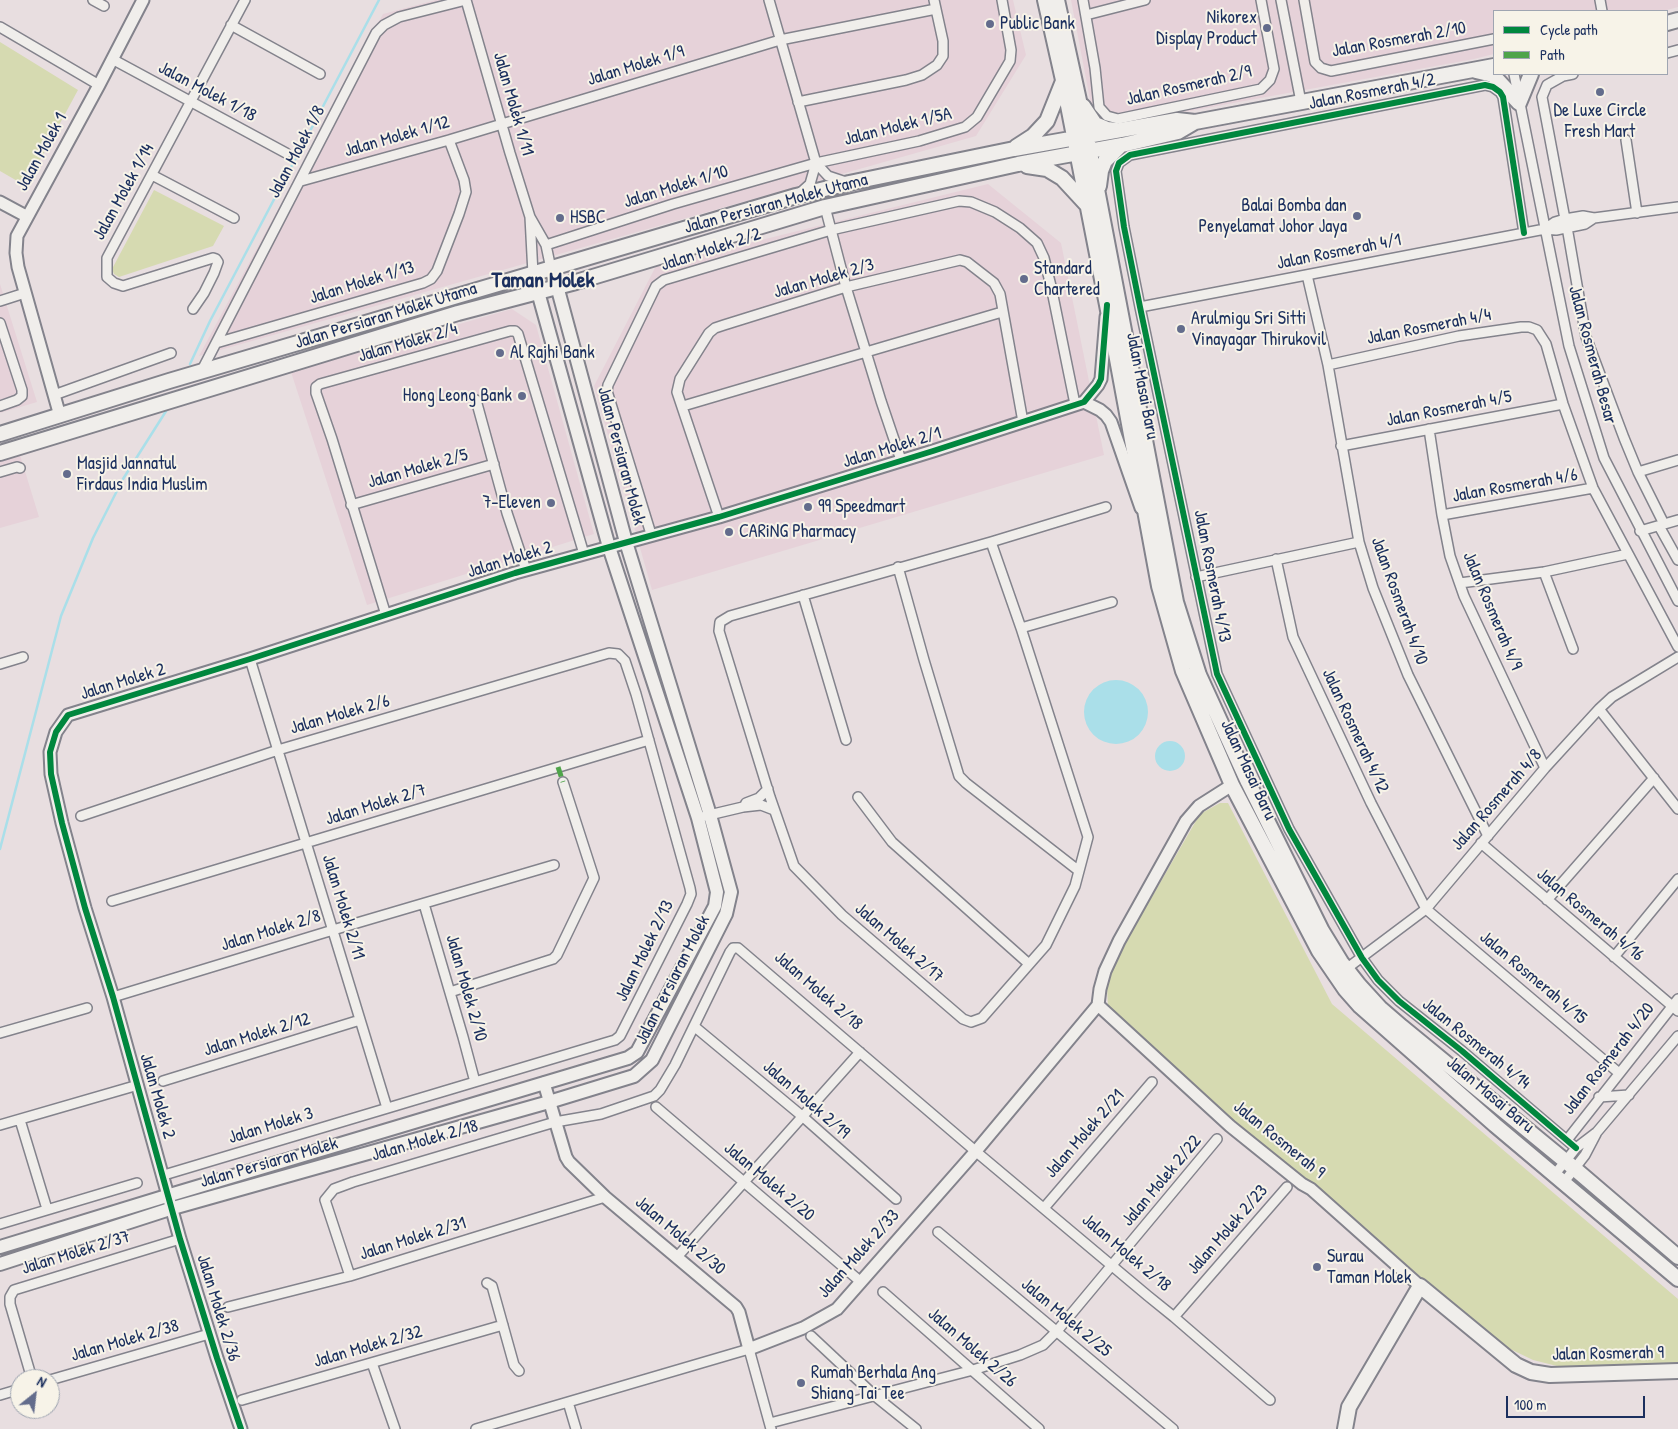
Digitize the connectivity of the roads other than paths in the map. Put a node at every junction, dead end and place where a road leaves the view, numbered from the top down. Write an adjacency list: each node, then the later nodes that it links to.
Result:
1 (93, 0): 15 (street)
2 (143, 0): 21 (street, Jalan Molek 1)
3 (245, 0): 17 (street, Jalan Molek 1/14)
4 (466, 0): 36 (street, Jalan Molek 1/11); 48 (street, Jalan Molek 1/8)
5 (769, 0): 20 (street)
6 (1002, 0): 44 (street, Jalan Molek 1/5A)
7 (1045, 0): 28 (main road, Jalan Masai Baru)
8 (1057, 0): 30 (main road, Jalan Masai Baru)
9 (1082, 0): 16 (street, Jalan Rosmerah 2/9)
10 (1145, 0): 16 (street)
11 (1260, 0): 16 (street, Jalan Rosmerah 2/9)
12 (1281, 0): 33 (street)
13 (1304, 0): 19 (street, Jalan Rosmerah 2/10)
14 (935, 4): 20 (street, Jalan Molek 1/9); 32 (street)
15 (104, 6)
16 (1086, 14)
17 (231, 25): 24 (street); 31 (street, Jalan Molek 1/14)
18 (0, 27): 29 (street)
19 (1493, 39)
20 (780, 40): 32 (street); 36 (street, Jalan Molek 1/9)
21 (112, 59): 29 (street, Jalan Molek 1); 31 (street, Jalan Molek 1/18)
22 (1493, 66): 23 (main road)
23 (1476, 71): 33 (main road); 34 (main road)
24 (320, 74)
25 (1514, 75): 34 (street, Jalan Rosmerah Besar)
26 (1531, 75): 34 (main road)
27 (1568, 75): 59 (street)
28 (1063, 80): 40 (main road, Jalan Masai Baru); 42 (main road)
29 (99, 85): 56 (street, Jalan Molek 1)
30 (1078, 99): 37 (main road); 40 (main road, Jalan Masai Baru)
31 (191, 102): 43 (street, Jalan Molek 1/18); 47 (street, Jalan Molek 1/14)
32 (798, 102): 44 (street)
33 (1301, 102): 35 (main road)
34 (1519, 103): 60 (street, Jalan Rosmerah Besar)
35 (1195, 122): 37 (main road); 41 (main road)
36 (501, 124): 38 (street, Jalan Molek 1/12); 57 (street, Jalan Molek 1/11)
37 (1120, 130): 40 (main road)
38 (449, 140): 48 (street, Jalan Molek 1/12); 77 (street, Jalan Molek 1/13)
39 (1626, 140): 55 (street)
40 (1082, 145): 41 (main road); 42 (main road, Jalan Persiaran Molek Utama); 45 (main road, Jalan Persiaran Molek Utama); 51 (main road, Jalan Masai Baru)
41 (1122, 145): 51 (main road)
42 (1014, 149): 49 (main road, Jalan Persiaran Molek Utama)
43 (286, 153)
44 (816, 163): 49 (street); 50 (street); 63 (street, Jalan Molek 1/10)
45 (1018, 164): 51 (main road); 53 (main road, Jalan Persiaran Molek Utama)
46 (1116, 171): 62 (street, Jalan Rosmerah 4/2); 73 (street, Jalan Rosmerah 4/13)
47 (152, 175): 58 (street); 74 (street, Jalan Molek 1/14)
48 (301, 181): 77 (street, Jalan Molek 1/8)
49 (849, 183): 50 (main road, Jalan Persiaran Molek Utama)
50 (796, 196): 64 (main road, Jalan Persiaran Molek Utama)
51 (1093, 201): 72 (main road, Jalan Masai Baru); 145 (main road, Jalan Masai Baru)
52 (0, 202): 56 (street)
53 (825, 207): 61 (street); 67 (main road, Jalan Persiaran Molek Utama)
54 (1678, 207): 55 (street)
55 (1637, 213): 59 (street)
56 (26, 216): 70 (street, Jalan Molek 1)
57 (530, 217): 63 (street, Jalan Molek 1/11); 65 (street, Jalan Molek 1/11)
58 (234, 218)
59 (1566, 223): 60 (street, Jalan Rosmerah 4/1); 99 (street)
60 (1545, 229): 62 (street, Jalan Rosmerah 4/1); 108 (street, Jalan Rosmerah Besar)
61 (831, 230): 68 (street); 84 (street, Jalan Molek 2/2); 109 (street, Jalan Molek 2/2)
62 (1524, 233): 66 (street, Jalan Rosmerah 4/1)
63 (546, 245): 64 (street, Jalan Molek 1/11)
64 (551, 269): 65 (main road, Jalan Persiaran Molek Utama); 67 (main road, Jalan Persiaran Molek)
65 (533, 274): 69 (main road, Jalan Persiaran Molek); 81 (main road, Jalan Persiaran Molek Utama)
66 (1307, 275): 73 (street, Jalan Rosmerah 4/1); 80 (street, Jalan Rosmerah 4/10)
67 (557, 286): 69 (main road, Jalan Persiaran Molek Utama); 110 (main road, Jalan Persiaran Molek)
68 (846, 287): 75 (street, Jalan Molek 2/3); 78 (street); 87 (street, Jalan Molek 2/3)
69 (539, 292): 93 (main road, Jalan Persiaran Molek Utama); 113 (main road, Jalan Persiaran Molek)
70 (25, 293): 71 (street); 82 (street, Jalan Molek 1)
71 (0, 301)
72 (1107, 305): 84 (street); 107 (main road, Jalan Masai Baru)
73 (1140, 307): 121 (street, Jalan Rosmerah 4/13)
74 (194, 309)
75 (1002, 312): 78 (street); 89 (street, Jalan Molek 2/3)
76 (0, 323): 86 (street)
77 (216, 343): 81 (street, Jalan Molek 1/8)
78 (867, 352): 87 (street); 94 (street)
79 (171, 353): 82 (street)
80 (1328, 365): 85 (street, Jalan Rosmerah 4/4); 92 (street, Jalan Rosmerah 4/10)
81 (201, 373): 88 (main road, Jalan Persiaran Molek Utama)
82 (54, 395): 88 (street, Jalan Molek 1)
83 (476, 400): 96 (street, Jalan Molek 2/5)
84 (1080, 403): 89 (street, Jalan Molek 2/1); 107 (street)
85 (1563, 404): 90 (street, Jalan Rosmerah 4/5); 100 (street)
86 (0, 406)
87 (682, 406): 104 (street, Jalan Molek 2/3)
88 (60, 416): 91 (main road, Jalan Persiaran Molek Utama)
89 (1023, 422): 94 (street, Jalan Molek 2/1)
90 (1429, 429): 92 (street, Jalan Rosmerah 4/5); 103 (street, Jalan Rosmerah 4/9)
91 (0, 434)
92 (1341, 446): 112 (street, Jalan Rosmerah 4/10)
93 (0, 453)
94 (901, 460): 104 (street, Jalan Molek 2/1)
95 (1678, 460): 99 (street)
96 (494, 464): 101 (street, Jalan Molek 2/5); 119 (street, Jalan Molek 2/5)
97 (20, 468): 98 (street)
98 (0, 472)
99 (1638, 472): 106 (street)
100 (1593, 488): 103 (street, Jalan Rosmerah 4/6); 115 (street)
101 (351, 505): 114 (street, Jalan Molek 2/4); 126 (street, Jalan Molek 2/4)
102 (1106, 506): 111 (street, Jalan Molek 2/17)
103 (1442, 515): 122 (street, Jalan Rosmerah 4/9)
104 (719, 517): 109 (street, Jalan Molek 2/1)
105 (1678, 520): 106 (street)
106 (1662, 525): 108 (street); 117 (street)
107 (1150, 528): 142 (main road, Jalan Masai Baru)
108 (1640, 531): 124 (street, Jalan Rosmerah Besar)
109 (651, 534): 110 (street, Jalan Molek 2/1)
110 (626, 542): 113 (street, Jalan Molek 2/1); 150 (main road, Jalan Persiaran Molek)
111 (991, 542): 118 (street, Jalan Molek 2/17); 127 (street, Jalan Molek 2/17)
112 (1359, 542): 116 (street); 151 (street, Jalan Rosmerah 4/10)
113 (609, 546): 114 (street, Jalan Molek 2); 150 (main road, Jalan Persiaran Molek)
114 (584, 554): 119 (street, Jalan Molek 2)
115 (1628, 554): 120 (street); 128 (street)
116 (1276, 559): 121 (street); 160 (street, Jalan Rosmerah 4/12)
117 (1678, 560)
118 (898, 567): 123 (street, Jalan Molek 2/17); 155 (street)
119 (526, 570): 126 (street, Jalan Molek 2)
120 (1544, 572): 122 (street); 129 (street)
121 (1196, 576): 163 (street, Jalan Rosmerah 4/13)
122 (1460, 583): 139 (street, Jalan Rosmerah 4/9)
123 (803, 595): 137 (street); 143 (street, Jalan Molek 2/17)
124 (1678, 601)
125 (1112, 602): 127 (street)
126 (386, 614): 133 (street, Jalan Molek 2)
127 (1021, 628): 155 (street, Jalan Molek 2/17)
128 (1678, 647)
129 (1573, 649)
130 (609, 652): 136 (street, Jalan Molek 2/13); 138 (street, Jalan Molek 2/6)
131 (22, 657): 134 (street)
132 (1678, 657): 135 (street, Jalan Rosmerah 4/8)
133 (250, 659): 138 (street, Jalan Molek 2/11); 167 (street, Jalan Molek 2)
134 (0, 664)
135 (1599, 709): 139 (street, Jalan Rosmerah 4/8); 140 (street)
136 (649, 740): 153 (street, Jalan Molek 2/7); 178 (street, Jalan Molek 2/13)
137 (846, 740)
138 (278, 750): 149 (street, Jalan Molek 2/6); 153 (street, Jalan Molek 2/11)
139 (1545, 768): 151 (street, Jalan Rosmerah 4/8)
140 (1654, 778): 147 (street); 157 (street)
141 (563, 782): 166 (street)
142 (1232, 785): 145 (main road); 168 (street); 198 (main road, Jalan Masai Baru)
143 (768, 789): 146 (street); 148 (street, Jalan Molek 2/17)
144 (858, 798): 164 (street)
145 (1259, 805): 165 (main road, Jalan Masai Baru)
146 (744, 807): 148 (street); 150 (street)
147 (1678, 809)
148 (774, 810): 164 (street, Jalan Molek 2/17)
149 (81, 816)
150 (704, 817): 180 (main road, Jalan Persiaran Molek); 184 (main road, Jalan Persiaran Molek)
151 (1488, 836): 152 (street, Jalan Rosmerah 4/8)
152 (1481, 843): 157 (street, Jalan Rosmerah 4/16); 160 (street, Jalan Rosmerah 4/8)
153 (306, 844): 158 (street, Jalan Molek 2/7); 161 (street, Jalan Molek 2/11)
154 (554, 865): 159 (street, Jalan Molek 2/8)
155 (1079, 871): 164 (street, Jalan Molek 2/17)
156 (1678, 879): 162 (street)
157 (1547, 900): 162 (street, Jalan Rosmerah 4/16)
158 (112, 901)
159 (424, 904): 161 (street, Jalan Molek 2/8); 166 (street, Jalan Molek 2/10)
160 (1426, 908): 163 (street, Jalan Rosmerah 4/8); 176 (street, Jalan Rosmerah 4/15)
161 (333, 930): 167 (street, Jalan Molek 2/8); 171 (street, Jalan Molek 2/11)
162 (1614, 957): 169 (street, Jalan Rosmerah 4/16)
163 (1362, 958): 165 (street, Jalan Rosmerah 4/8); 193 (street, Jalan Rosmerah 4/14)
164 (1029, 964)
165 (1346, 969): 196 (main road, Jalan Masai Baru)
166 (450, 992): 178 (street, Jalan Molek 2/10)
167 (113, 997): 181 (street, Jalan Molek 2)
168 (1098, 1005): 195 (street, Jalan Molek 2/33); 220 (street, Jalan Rosmerah 9)
169 (1676, 1006): 176 (street, Jalan Rosmerah 4/20)
170 (87, 1008): 173 (street)
171 (360, 1020): 177 (street, Jalan Molek 2/12); 186 (street, Jalan Molek 2/11)
172 (695, 1027): 175 (street, Jalan Molek 2/18); 187 (street, Jalan Molek 2/19); 189 (street, Jalan Molek 2/18)
173 (0, 1034)
174 (1678, 1036): 182 (street)
175 (860, 1052): 187 (street); 195 (street, Jalan Molek 2/18)
176 (1619, 1073): 183 (street, Jalan Rosmerah 4/20)
177 (163, 1081)
178 (474, 1082): 186 (street, Jalan Molek 2/13)
179 (1152, 1082): 206 (street, Jalan Molek 2/21)
180 (544, 1083): 184 (street, Jalan Molek 2/30); 202 (main road, Jalan Persiaran Molek)
181 (138, 1085): 188 (street); 197 (street, Jalan Molek 2)
182 (1629, 1094): 183 (street); 191 (street)
183 (1600, 1097): 193 (street, Jalan Rosmerah 4/20)
184 (549, 1102): 189 (street, Jalan Molek 2/30); 205 (main road, Jalan Persiaran Molek)
185 (656, 1107): 199 (street, Jalan Molek 2/20)
186 (387, 1108): 197 (street, Jalan Molek 3)
187 (802, 1116): 199 (street); 204 (street, Jalan Molek 2/19)
188 (20, 1120): 190 (street); 207 (street)
189 (555, 1122): 203 (street, Jalan Molek 2/30); 216 (street, Jalan Molek 2/18)
190 (0, 1125)
191 (1598, 1132): 194 (street); 196 (street)
192 (1217, 1140): 215 (street, Jalan Molek 2/22)
193 (1567, 1140): 194 (street, Jalan Rosmerah 4/14)
194 (1576, 1148): 196 (street)
195 (976, 1151): 206 (street, Jalan Molek 2/18); 218 (street, Jalan Molek 2/33)
196 (1570, 1165): 198 (street); 213 (main road, Jalan Masai Baru)
197 (164, 1175): 202 (street, Jalan Molek 2)
198 (1560, 1178): 217 (main road, Jalan Masai Baru)
199 (744, 1182): 212 (street); 218 (street, Jalan Molek 2/20)
200 (137, 1183): 207 (street)
201 (1287, 1187): 223 (street, Jalan Molek 2/23)
202 (170, 1195): 205 (street, Jalan Molek 2/36); 211 (main road, Jalan Persiaran Molek)
203 (605, 1196): 212 (street, Jalan Molek 2/30); 216 (street, Jalan Molek 2/31)
204 (896, 1199)
205 (172, 1208): 210 (street, Jalan Molek 2/36); 214 (main road, Jalan Persiaran Molek)
206 (1044, 1208): 215 (street, Jalan Molek 2/18)
207 (47, 1209): 208 (street)
208 (0, 1224)
209 (938, 1232): 225 (street, Jalan Molek 2/25)
210 (180, 1239): 226 (street, Jalan Molek 2/36); 230 (street, Jalan Molek 2/37)
211 (0, 1247)
212 (677, 1257): 228 (street, Jalan Molek 2/30)
213 (1678, 1257)
214 (0, 1264)
215 (1112, 1266): 223 (street, Jalan Molek 2/18); 225 (street, Jalan Molek 2/22)
216 (350, 1276): 222 (street, Jalan Molek 2/31)
217 (1678, 1279)
218 (861, 1282): 228 (street, Jalan Molek 2/33)
219 (487, 1283): 224 (street)
220 (1420, 1286): 233 (main road, Jalan Rosmerah 9); 247 (main road)
221 (883, 1292): 231 (street, Jalan Molek 2/26)
222 (228, 1307)
223 (1174, 1316): 237 (street, Jalan Molek 2/18)
224 (503, 1324): 229 (street, Jalan Molek 2/32); 232 (street)
225 (1057, 1331): 231 (street, Jalan Molek 2/22); 246 (street, Jalan Molek 2/25)
226 (210, 1334): 234 (street, Jalan Molek 2/38); 240 (street, Jalan Molek 2/36)
227 (811, 1336): 235 (street)
228 (749, 1348): 238 (street, Jalan Molek 2/33); 239 (street, Jalan Molek 2/30)
229 (372, 1363): 236 (street, Jalan Molek 2/32); 241 (street)
230 (29, 1369)
231 (974, 1370): 235 (street, Jalan Molek 2/22); 245 (street, Jalan Molek 2/26)
232 (519, 1371)
233 (1678, 1371)
234 (60, 1377)
235 (875, 1396): 239 (street, Jalan Molek 2/22); 244 (street)
236 (242, 1400)
237 (1270, 1400)
238 (568, 1402): 242 (street, Jalan Molek 2/33); 243 (street)
239 (770, 1426)
240 (241, 1429)
241 (395, 1429)
242 (476, 1429)
243 (576, 1429)
244 (916, 1429)
245 (1039, 1429)
246 (1174, 1429)
247 (1345, 1429)

